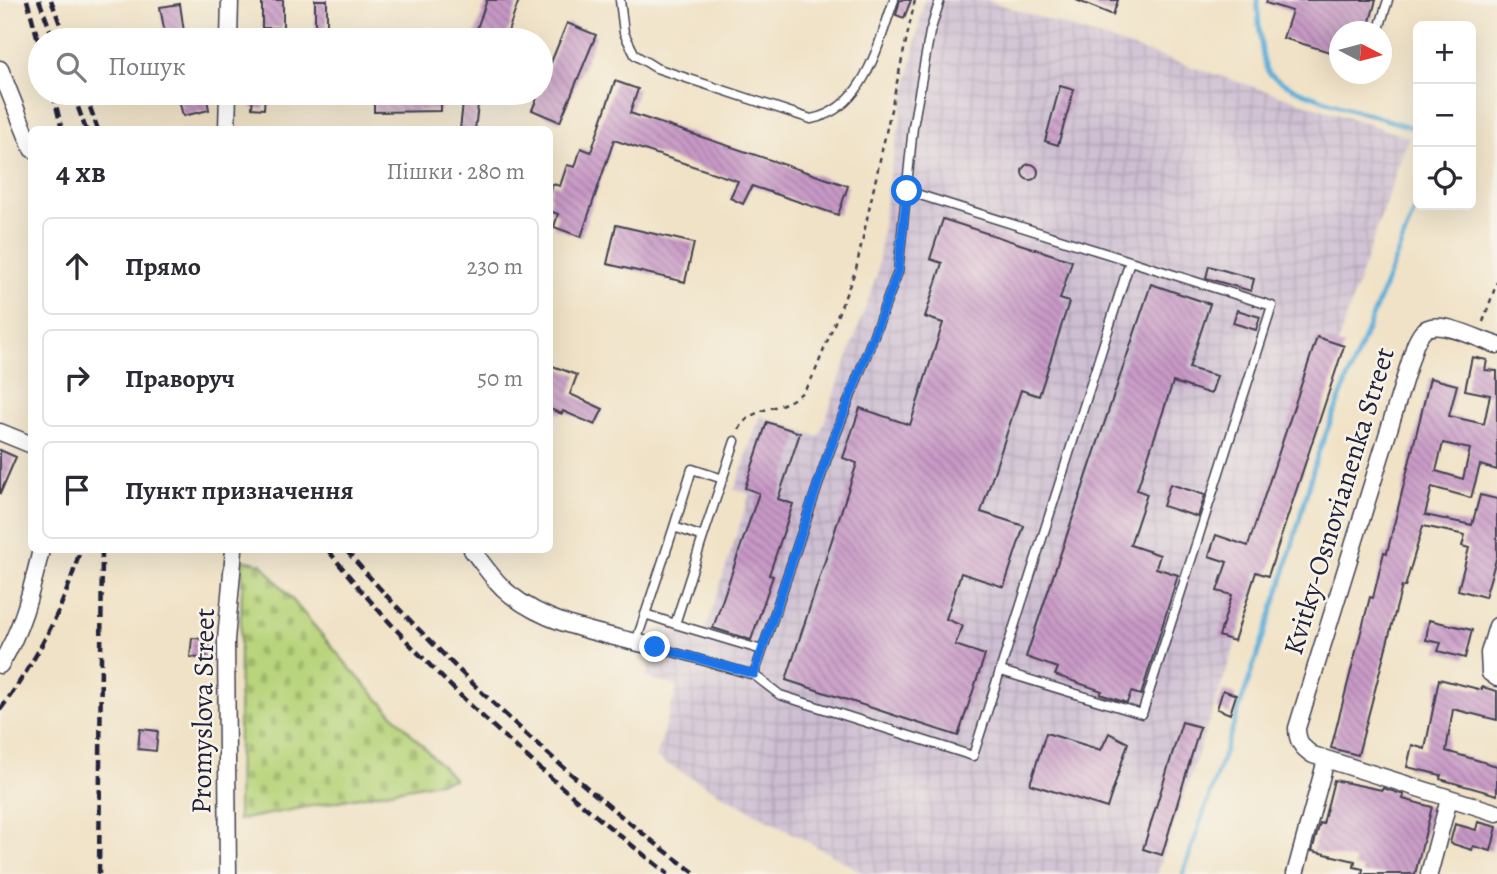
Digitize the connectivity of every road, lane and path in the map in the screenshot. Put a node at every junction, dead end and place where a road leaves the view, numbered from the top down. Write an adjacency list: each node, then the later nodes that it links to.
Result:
1 (230, 0): 8 (street)
2 (620, 0): 3 (lane)
3 (894, 0)
4 (915, 0): 19 (path)
5 (940, 0): 13 (lane)
6 (1388, 0): 7 (lane)
7 (1381, 21)
8 (229, 28)
9 (0, 69): 12 (street)
10 (228, 105): 11 (street)
11 (227, 126)
12 (28, 139)
13 (907, 191): 14 (lane); 32 (lane)
14 (1130, 261): 34 (lane); 34 (lane)
15 (1497, 282): 16 (path)
16 (1477, 339): 17 (street); 37 (street, Kvitky-Osnovianenka Street)
17 (1497, 345)
18 (0, 432): 20 (street)
19 (735, 441): 21 (lane)
20 (28, 443)
21 (723, 479): 22 (lane); 23 (lane)
22 (674, 527): 23 (lane); 27 (lane)
23 (704, 537): 28 (lane)
24 (40, 553): 33 (street)
25 (234, 553): 40 (street, Promyslova Street)
26 (474, 553): 30 (street)
27 (645, 614): 28 (lane); 30 (lane)
28 (675, 624): 32 (lane)
29 (1497, 626): 36 (street)
30 (636, 642): 31 (street)
31 (655, 647): 35 (lane)
32 (762, 650): 35 (lane)
33 (0, 665)
34 (1001, 671): 35 (lane)
35 (754, 674)
36 (1497, 678)
37 (1326, 761): 38 (street); 41 (street)
38 (1450, 799): 39 (street); 42 (street)
39 (1497, 813)
40 (228, 874)
41 (1295, 874)
42 (1429, 874)

